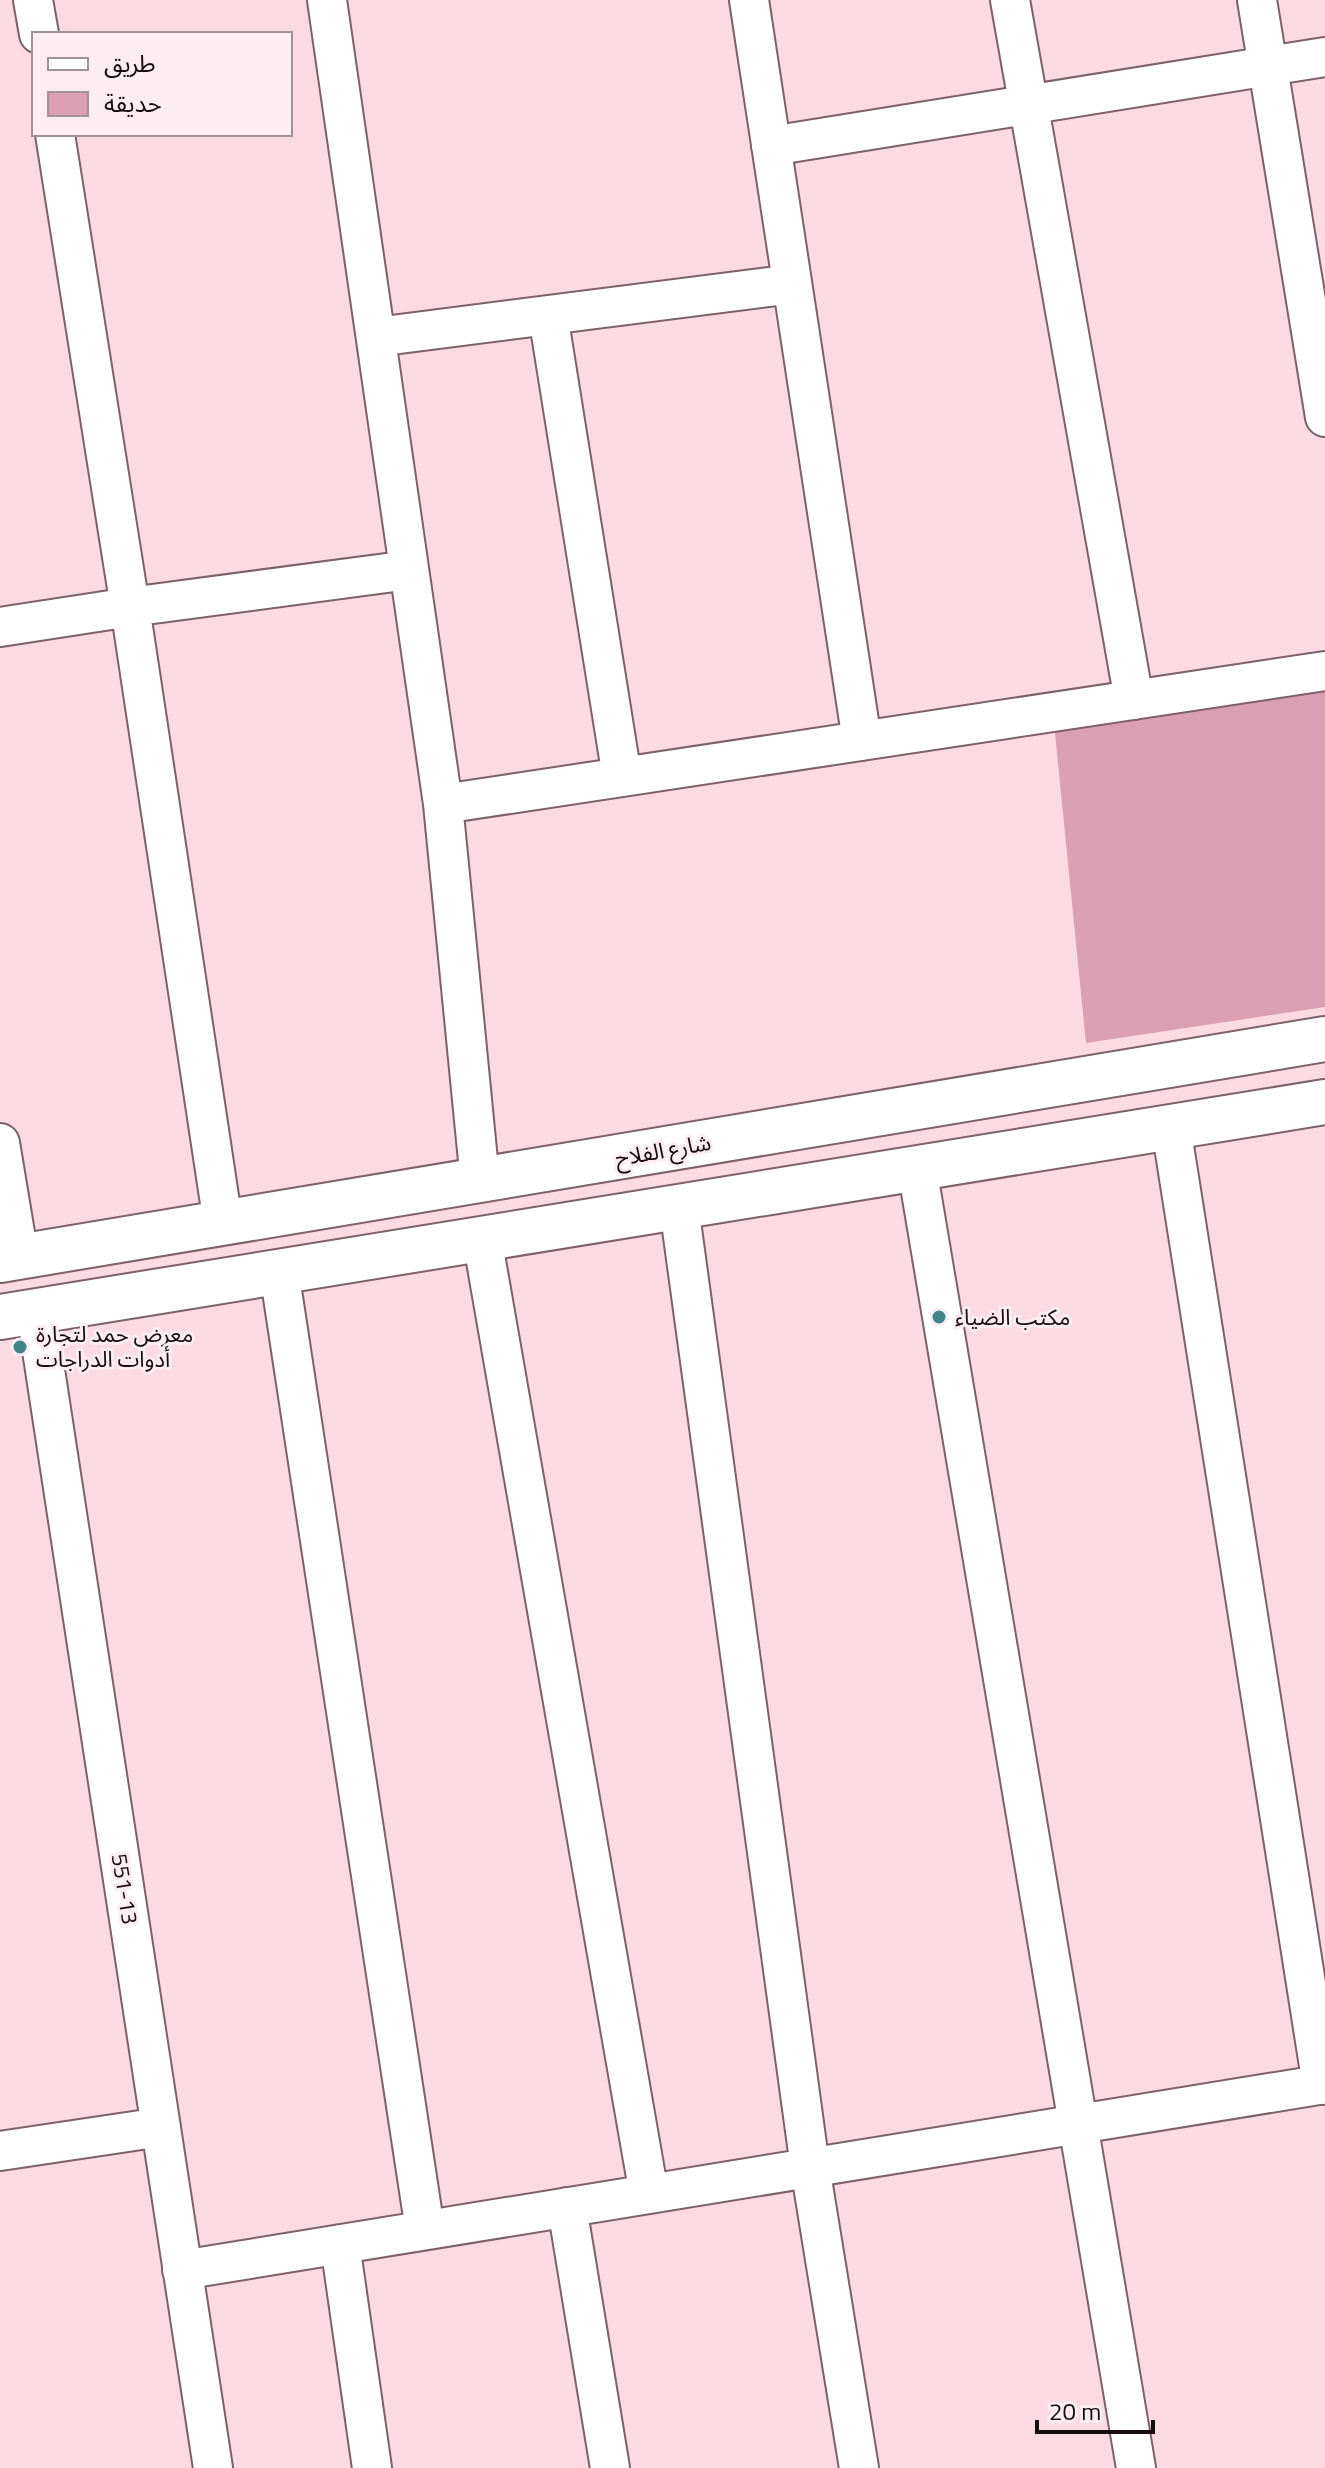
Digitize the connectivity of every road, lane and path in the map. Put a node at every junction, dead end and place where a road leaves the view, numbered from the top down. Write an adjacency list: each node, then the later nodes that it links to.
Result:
1 (33, 0): 6 (street)
2 (327, 0): 14 (street)
3 (749, 0): 11 (street)
4 (1010, 0): 9 (street)
5 (1257, 0): 8 (street)
6 (39, 32)
7 (1325, 57): 8 (street)
8 (1268, 66): 9 (street); 15 (street)
9 (1029, 104): 11 (street); 20 (street)
10 (55, 136): 17 (street)
11 (771, 146): 12 (street)
12 (792, 284): 13 (street); 21 (street)
13 (548, 315): 14 (street); 22 (street)
14 (376, 337): 16 (street)
15 (1325, 417)
16 (409, 570): 17 (street); 23 (street)
17 (130, 607): 18 (street); 31 (street)
18 (0, 627)
19 (1325, 671): 20 (street)
20 (1134, 700): 21 (street)
21 (862, 741): 22 (street)
22 (622, 777): 23 (street)
23 (443, 804): 29 (street)
24 (1325, 1039): 29 (main road, شارع الفلاح)
25 (1325, 1102): 26 (main road)
26 (1171, 1127): 28 (main road); 36 (street)
27 (0, 1143): 33 (street)
28 (917, 1168): 30 (main road); 37 (street)
29 (480, 1181): 31 (main road, شارع الفلاح)
30 (679, 1207): 32 (main road); 40 (street)
31 (223, 1223): 33 (main road, شارع الفلاح)
32 (482, 1238): 34 (main road); 41 (street)
33 (9, 1259)
34 (279, 1271): 35 (main road); 43 (street)
35 (18, 1314): 38 (street, 551-13)
36 (1323, 2084): 37 (street)
37 (1079, 2124): 40 (street); 50 (street)
38 (161, 2127): 39 (street); 45 (street, 551-13)
39 (0, 2151)
40 (810, 2167): 41 (street); 49 (street)
41 (649, 2194): 42 (street)
42 (567, 2207): 43 (street); 48 (street)
43 (425, 2230): 44 (street)
44 (340, 2244): 45 (street); 47 (street)
45 (182, 2270): 46 (street, 551-13)
46 (213, 2468)
47 (372, 2468)
48 (610, 2468)
49 (859, 2468)
50 (1136, 2468)

